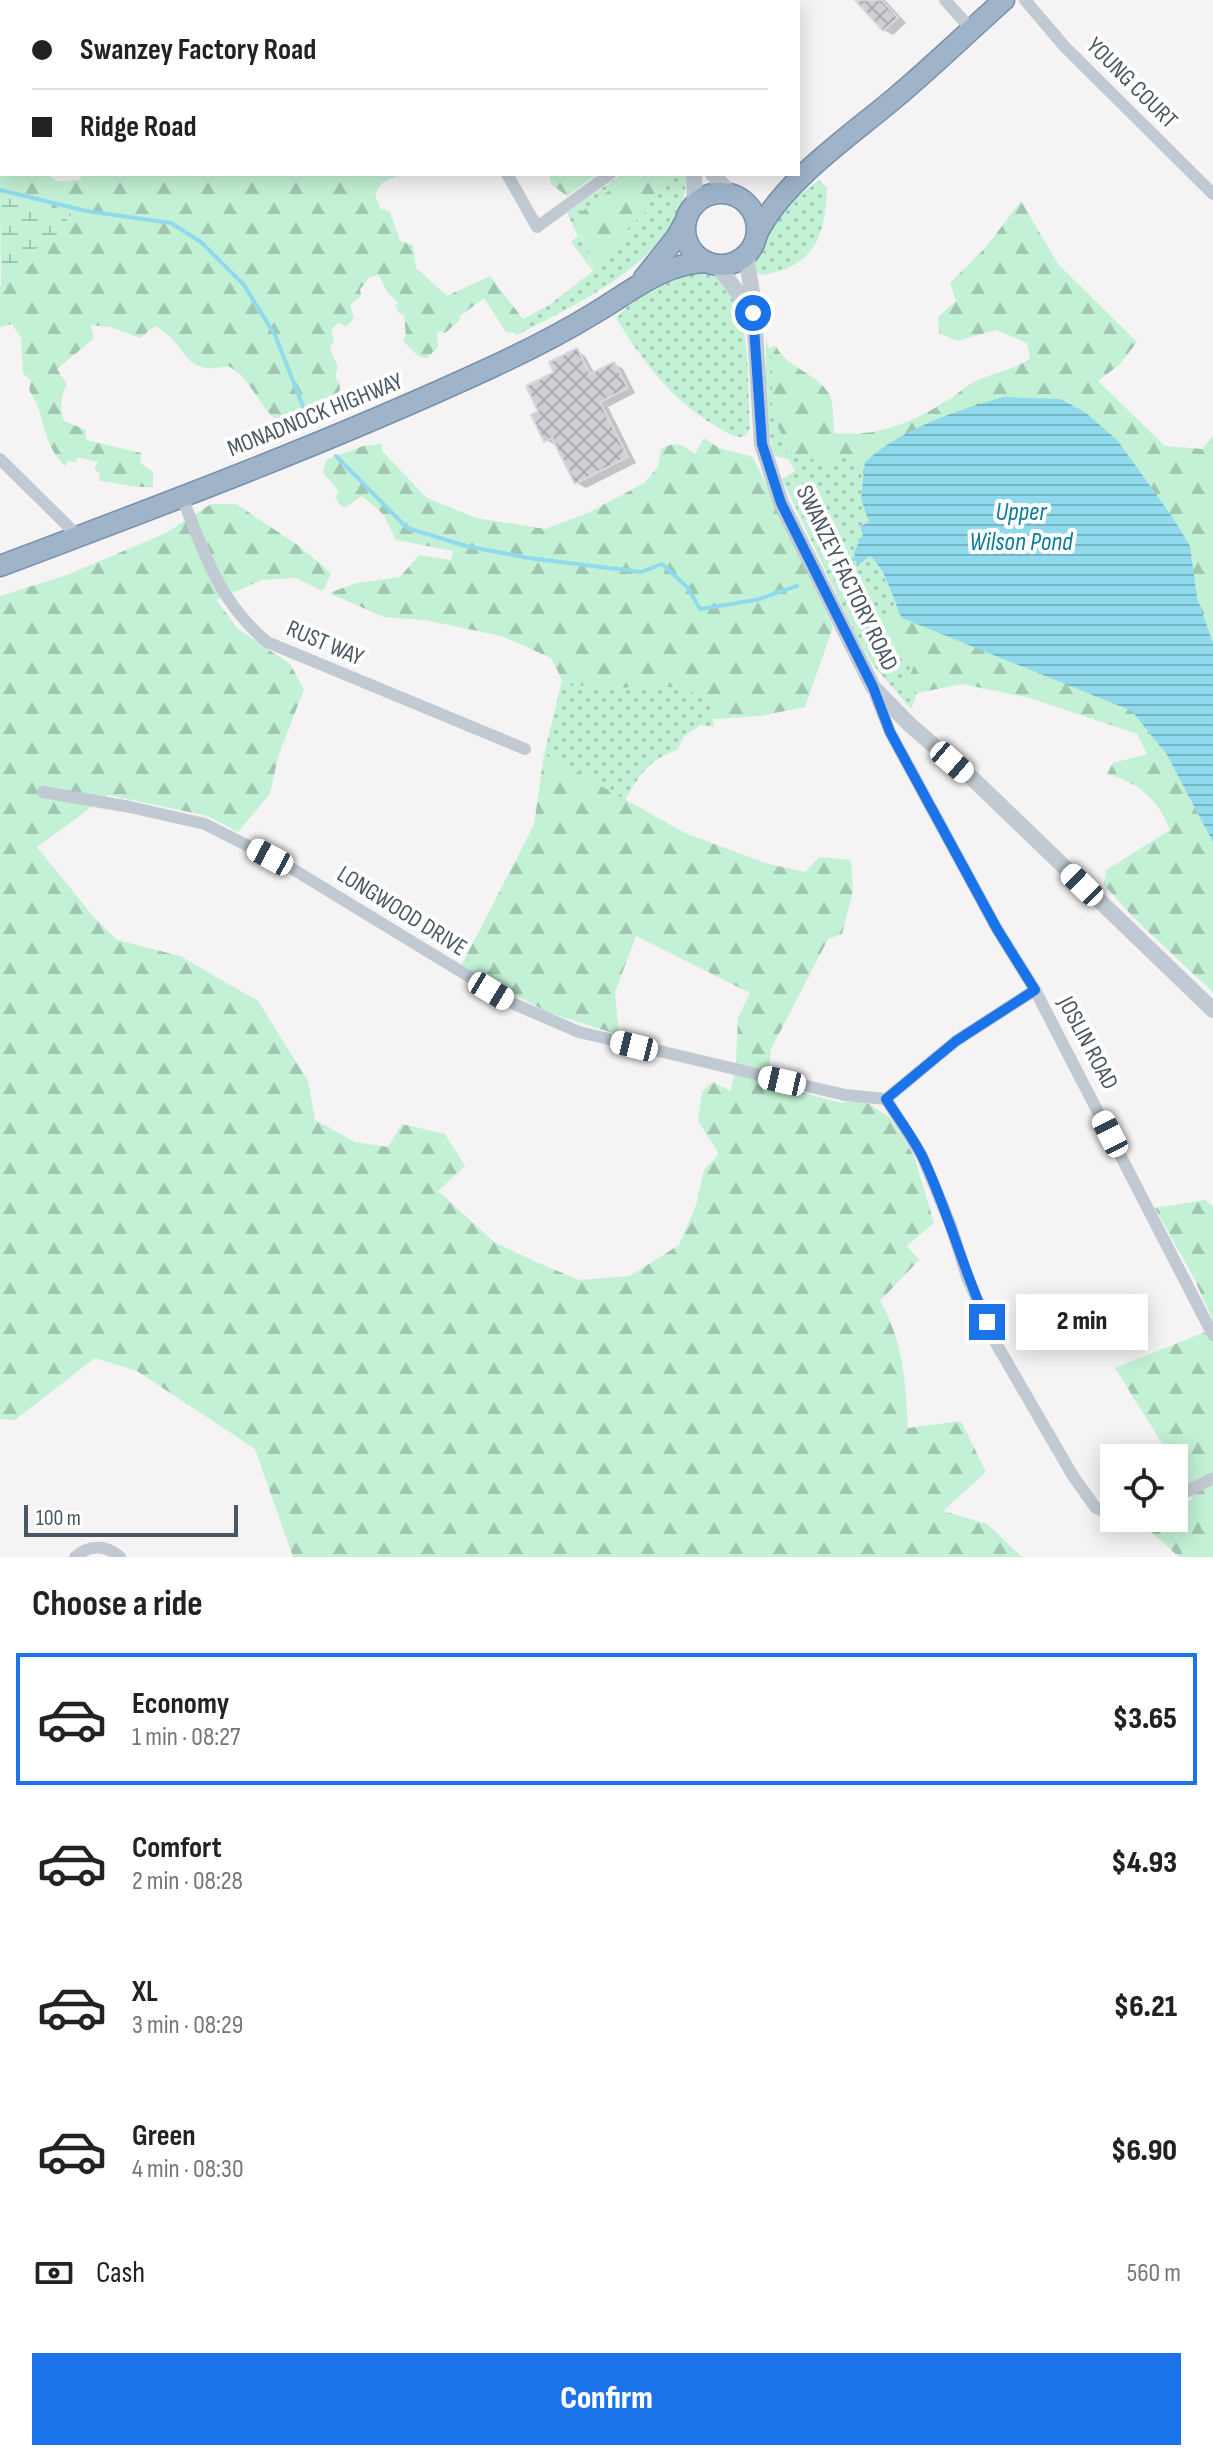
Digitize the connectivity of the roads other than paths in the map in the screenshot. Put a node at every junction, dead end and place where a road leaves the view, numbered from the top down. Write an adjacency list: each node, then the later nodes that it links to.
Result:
1 (945, 0): 4 (street)
2 (1004, 0): 4 (highway)
3 (1025, 0): 10 (street, YOUNG COURT)
4 (971, 29): 9 (highway)
5 (508, 176): 6 (street)
6 (607, 176)
7 (694, 176): 12 (street)
8 (715, 176): 11 (street)
9 (790, 187): 11 (highway); 13 (highway)
10 (1213, 194)
11 (731, 195): 12 (highway); 13 (highway)
12 (690, 213): 14 (highway); 15 (highway, MONADNOCK HIGHWAY)
13 (753, 243): 14 (highway); 16 (street, SWANZEY FACTORY ROAD)
14 (712, 264): 15 (highway, MONADNOCK HIGHWAY); 16 (street)
15 (638, 285): 18 (highway, MONADNOCK HIGHWAY)
16 (753, 313): 21 (street, SWANZEY FACTORY ROAD)
17 (0, 459): 19 (street)
18 (182, 497): 19 (highway, MONADNOCK HIGHWAY); 24 (street, RUST WAY)
19 (79, 537): 20 (highway, MONADNOCK HIGHWAY)
20 (0, 566)
21 (873, 687): 22 (street, SWANZEY FACTORY ROAD); 23 (street, JOSLIN ROAD)
22 (910, 725): 23 (street); 27 (street, SWANZEY FACTORY ROAD)
23 (892, 735): 26 (street, JOSLIN ROAD)
24 (525, 749)
25 (43, 792): 28 (street, LONGWOOD DRIVE)
26 (1035, 990): 28 (street); 29 (street, JOSLIN ROAD)
27 (1213, 1010)
28 (886, 1099): 32 (street)
29 (1213, 1335)
30 (1213, 1478): 31 (street)
31 (1188, 1491)
32 (1100, 1510)
33 (75, 1557): 34 (street)
34 (120, 1557)

